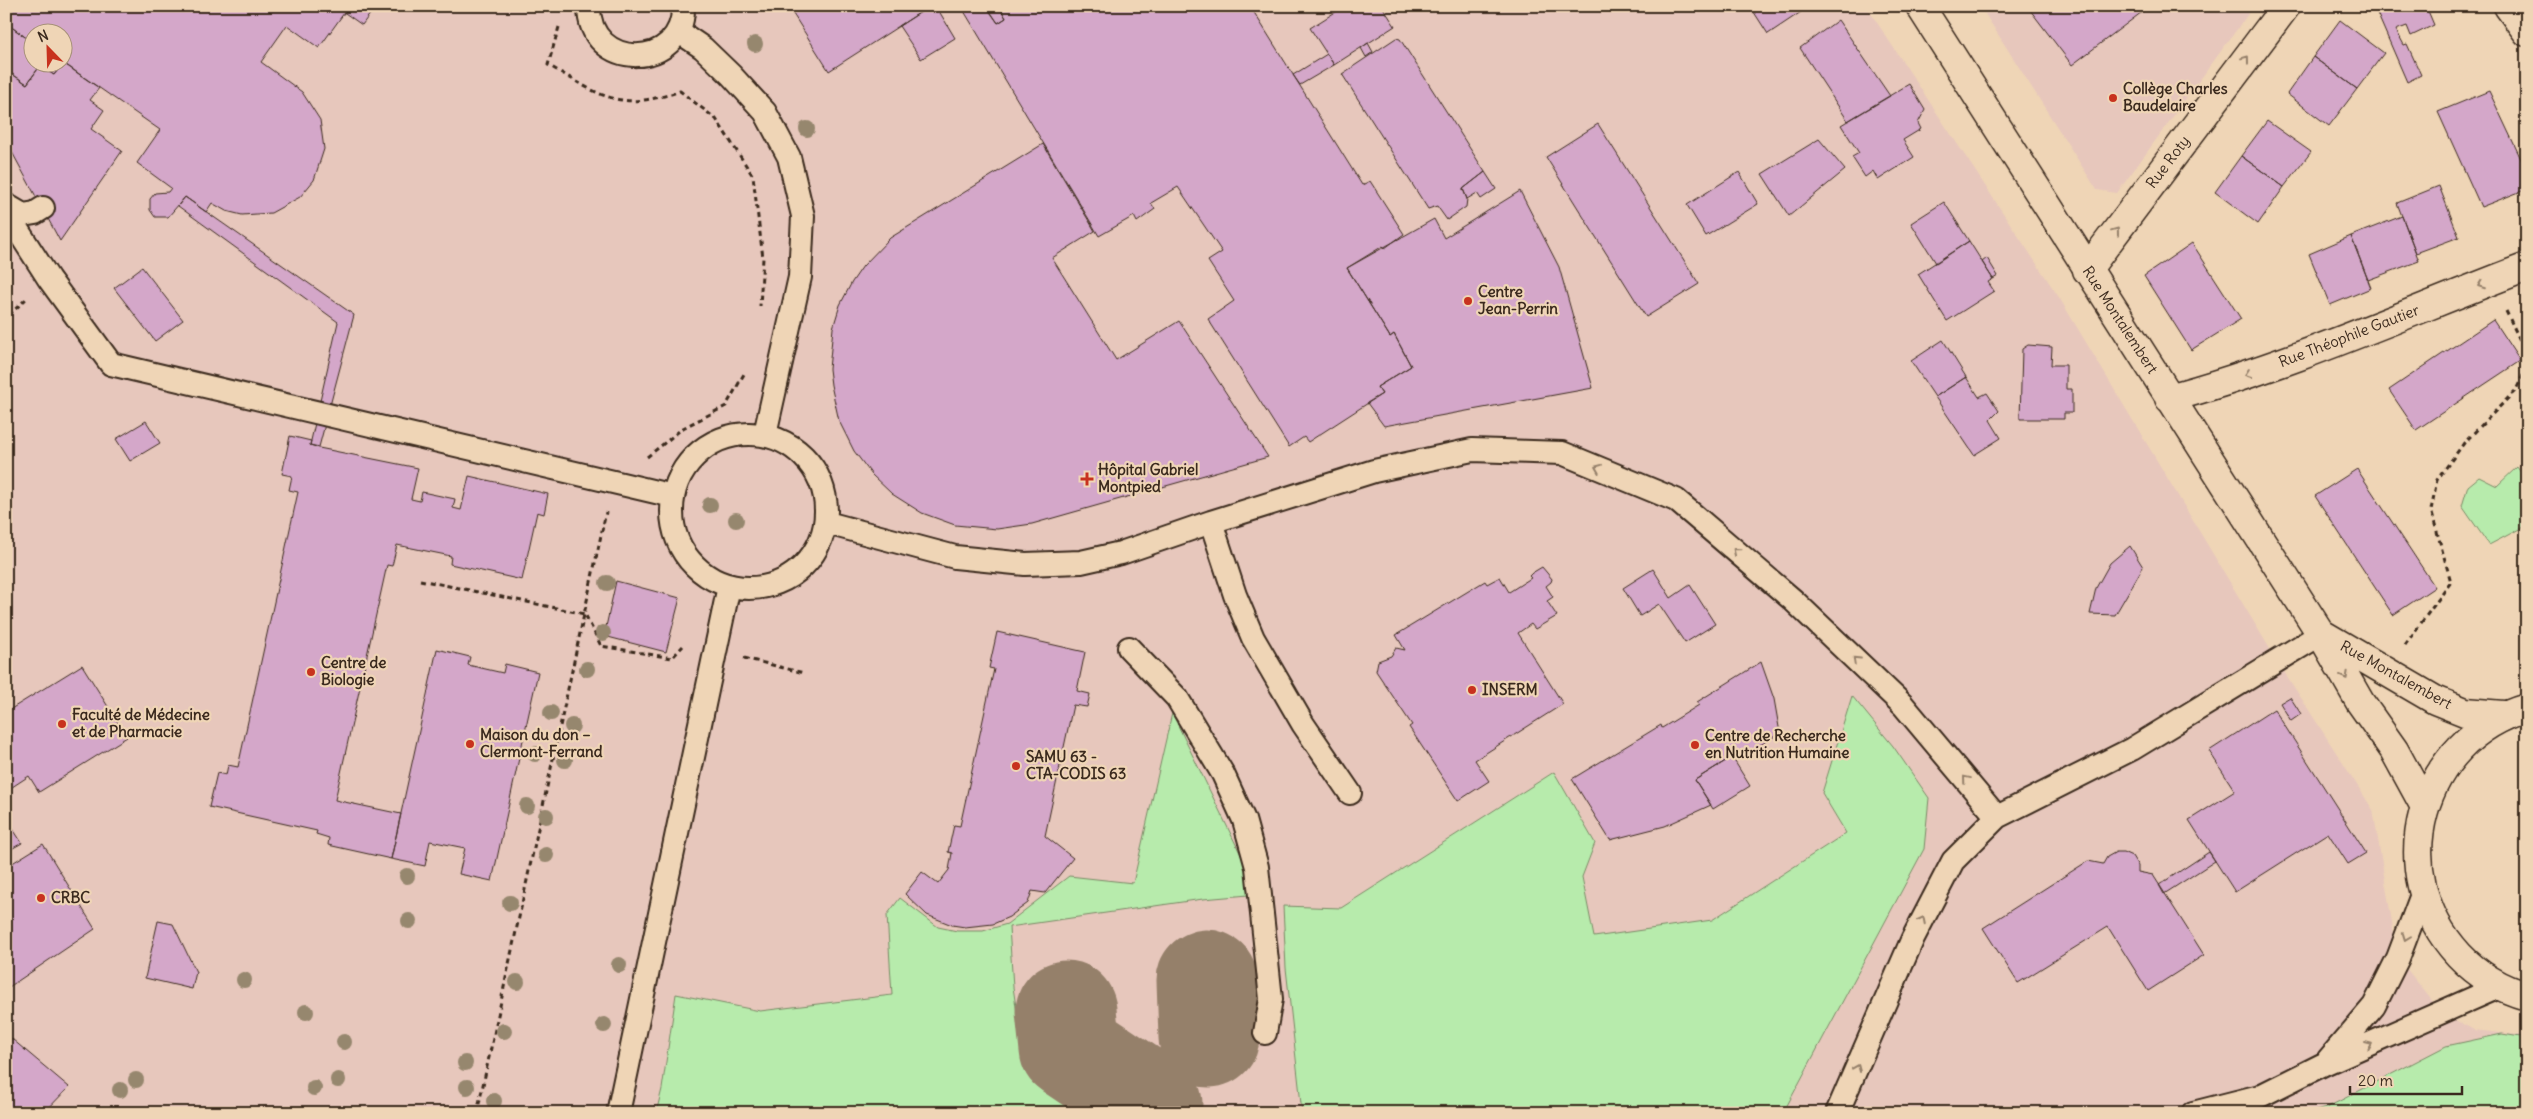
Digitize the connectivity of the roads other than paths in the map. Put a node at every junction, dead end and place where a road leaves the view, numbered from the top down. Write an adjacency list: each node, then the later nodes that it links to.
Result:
1 (589, 6): 6 (lane)
2 (683, 6): 6 (lane)
3 (1920, 6): 12 (main road, Rue Montalembert)
4 (2286, 6): 12 (main road, Rue Roty, one-way to 4)
5 (2508, 6): 7 (main road)
6 (678, 31): 14 (lane)
7 (2527, 32)
8 (6, 205): 9 (lane)
9 (42, 208)
10 (6, 212): 15 (lane)
11 (2527, 267): 13 (main road, Rue Théophile Gautier, one-way to 13)
12 (2087, 270): 13 (main road, Rue Montalembert)
13 (2169, 398): 19 (main road, Rue Montalembert)
14 (765, 434): 15 (lane); 17 (lane)
15 (672, 496): 18 (lane)
16 (1210, 522): 17 (lane); 22 (lane); 24 (lane, one-way to 16)
17 (827, 523): 18 (lane)
18 (729, 586): 30 (lane)
19 (2321, 634): 21 (main road, Rue Montalembert); 23 (main road, Rue Montalembert, one-way to 23); 24 (lane)
20 (1129, 648): 28 (lane)
21 (2515, 711): 23 (main road)
22 (1350, 793)
23 (2424, 805): 25 (main road)
24 (1997, 817): 31 (lane, one-way to 24)
25 (2423, 892): 26 (main road); 29 (lane, one-way to 29)
26 (2501, 986): 27 (main road); 29 (lane, one-way to 26)
27 (2527, 996)
28 (1265, 1034)
29 (2324, 1064): 32 (lane)
30 (618, 1113)
31 (1837, 1113)
32 (2193, 1113)

